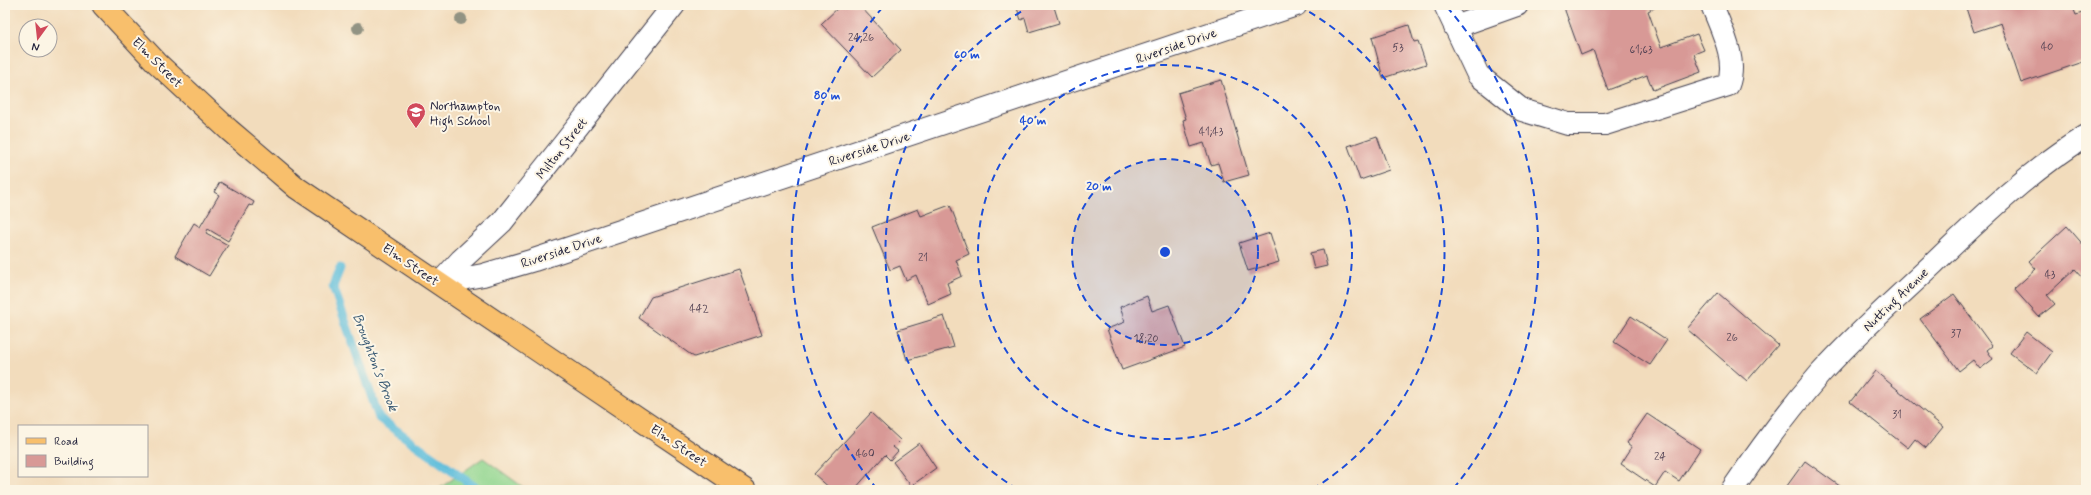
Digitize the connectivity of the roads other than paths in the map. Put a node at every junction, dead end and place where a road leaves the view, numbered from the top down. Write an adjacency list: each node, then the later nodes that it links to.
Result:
1 (103, 5): 9 (main road, Elm Street)
2 (674, 5): 9 (street, Milton Street)
3 (1296, 5): 9 (street, Riverside Drive)
4 (1445, 5): 7 (street)
5 (1517, 5): 7 (street)
6 (1712, 5): 7 (street)
7 (1455, 27)
8 (2086, 136): 11 (street, Nutting Avenue)
9 (440, 283): 10 (main road, Elm Street)
10 (745, 490)
11 (1732, 490)

